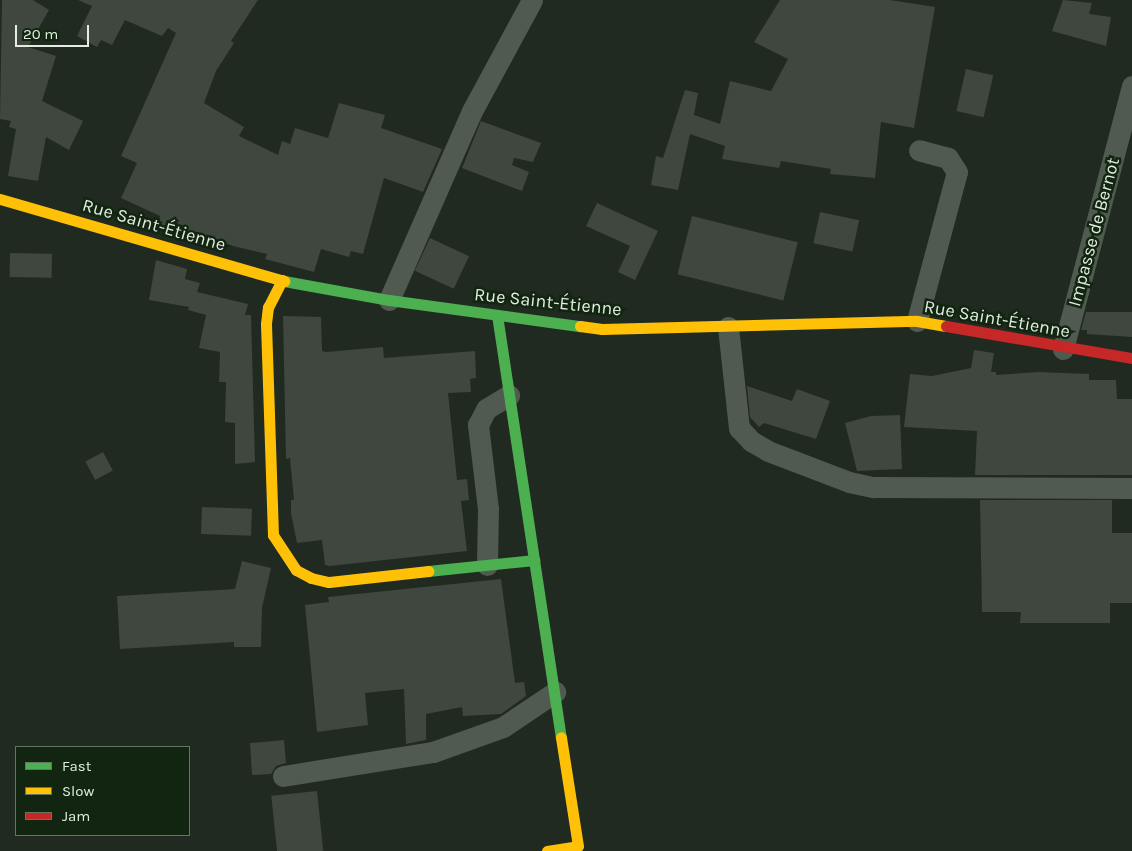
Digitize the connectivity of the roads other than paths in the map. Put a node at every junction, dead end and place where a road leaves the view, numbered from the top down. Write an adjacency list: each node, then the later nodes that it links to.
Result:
1 (532, 0): 6 (street)
2 (1132, 86): 10 (street, Impasse de Bernot)
3 (919, 150): 8 (street)
4 (0, 199): 5 (street, Rue Saint-Étienne)
5 (282, 280): 6 (street, Rue Saint-Étienne); 15 (street)
6 (389, 300): 7 (street, Rue Saint-Étienne)
7 (497, 315): 9 (street, Rue Saint-Étienne); 12 (street)
8 (917, 321): 9 (street, Rue Saint-Étienne); 10 (street, Rue Saint-Étienne)
9 (728, 327): 13 (street)
10 (1063, 349): 11 (street, Rue Saint-Étienne)
11 (1132, 358)
12 (509, 395): 14 (street); 15 (street)
13 (1132, 488)
14 (534, 560): 15 (street); 16 (street)
15 (487, 565)
16 (554, 692): 17 (street); 18 (street)
17 (283, 776)
18 (546, 851)

